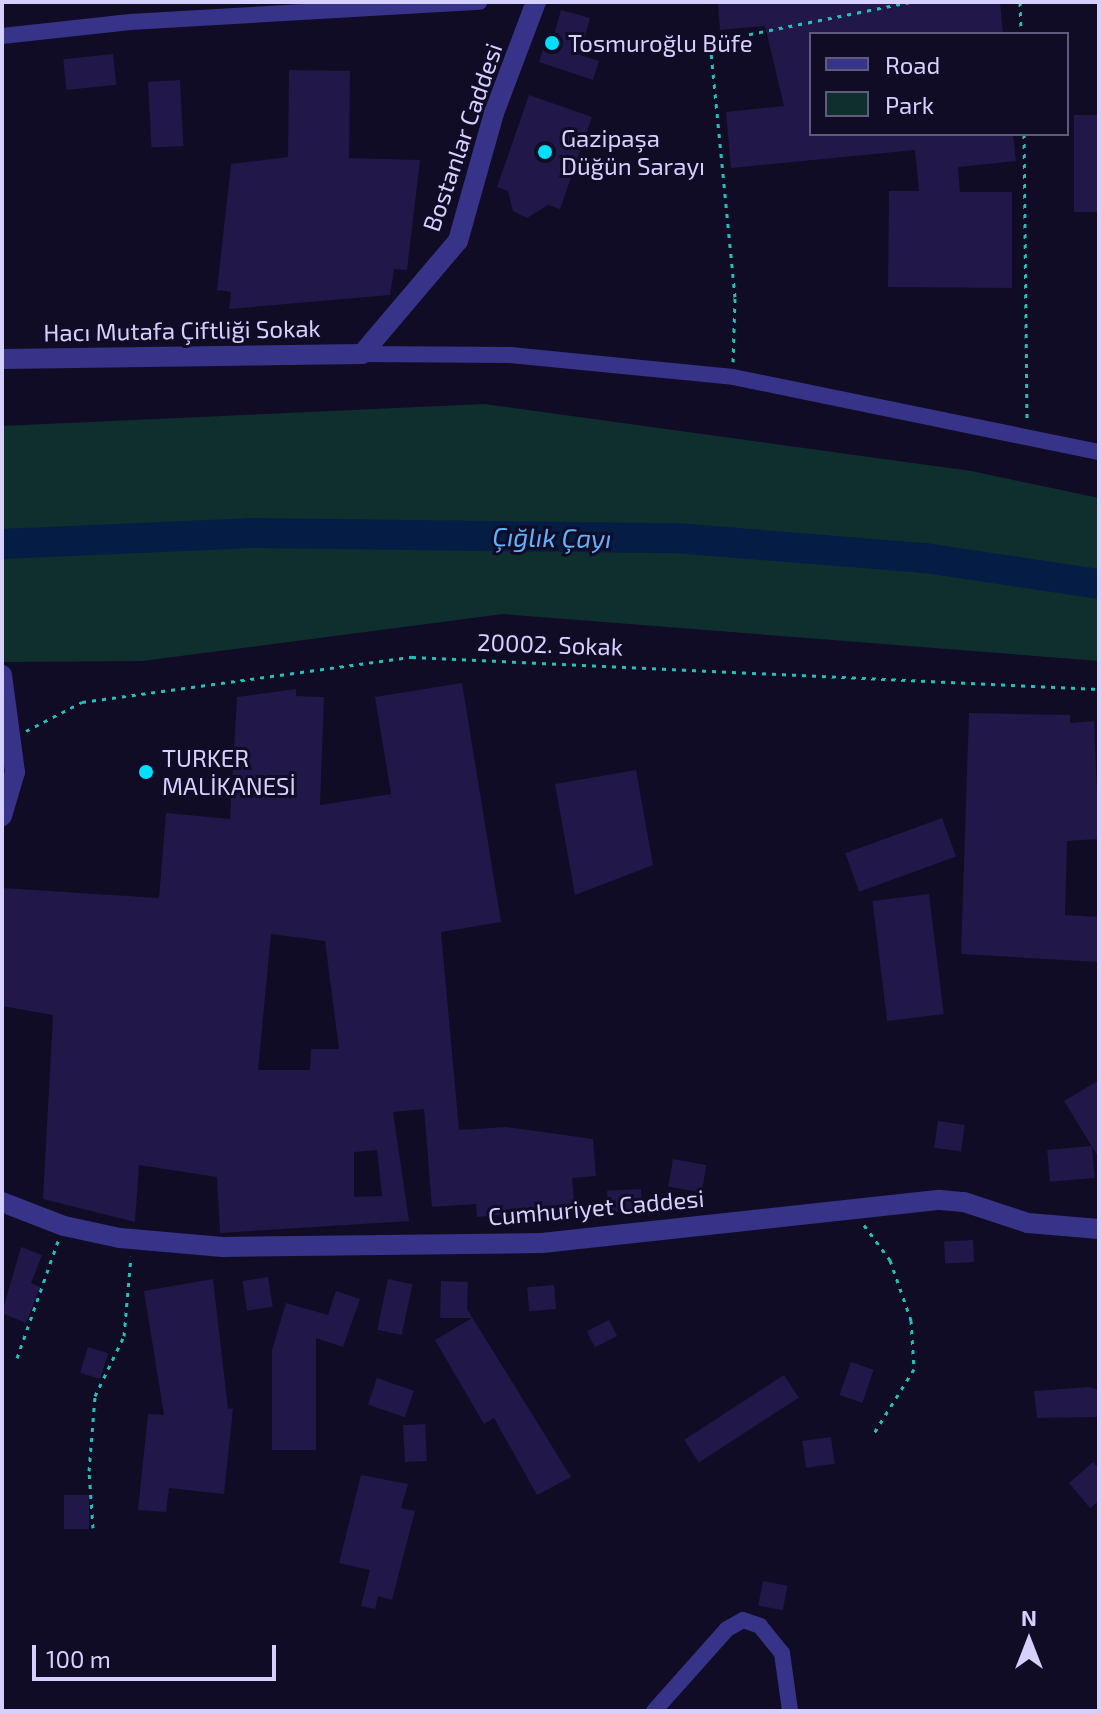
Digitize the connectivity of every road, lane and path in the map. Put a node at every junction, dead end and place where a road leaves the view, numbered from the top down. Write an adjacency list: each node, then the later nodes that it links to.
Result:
1 (479, 2): 6 (street)
2 (536, 2): 8 (street, Bostanlar Caddesi)
3 (910, 2): 10 (path)
4 (1020, 2): 5 (path)
5 (1021, 32)
6 (2, 36)
7 (1024, 136): 11 (path)
8 (362, 354): 9 (street, Hacı Mutafa Çiftliği Sokak); 10 (street)
9 (2, 359)
10 (733, 377): 11 (street)
11 (1028, 435): 12 (street)
12 (1099, 452)
13 (2, 675): 15 (street)
14 (1099, 689): 15 (path, 20002. Sokak)
15 (7, 738): 16 (street)
16 (2, 816)
17 (2, 1202): 19 (street, Cumhuriyet Caddesi)
18 (853, 1210): 20 (street, Cumhuriyet Caddesi); 21 (street, Cumhuriyet Caddesi); 23 (path)
19 (64, 1226): 21 (street, Cumhuriyet Caddesi); 22 (path)
20 (1099, 1229)
21 (131, 1239): 24 (path)
22 (17, 1358)
23 (874, 1433)
24 (93, 1528)
25 (654, 1711): 26 (street)
26 (790, 1711)

